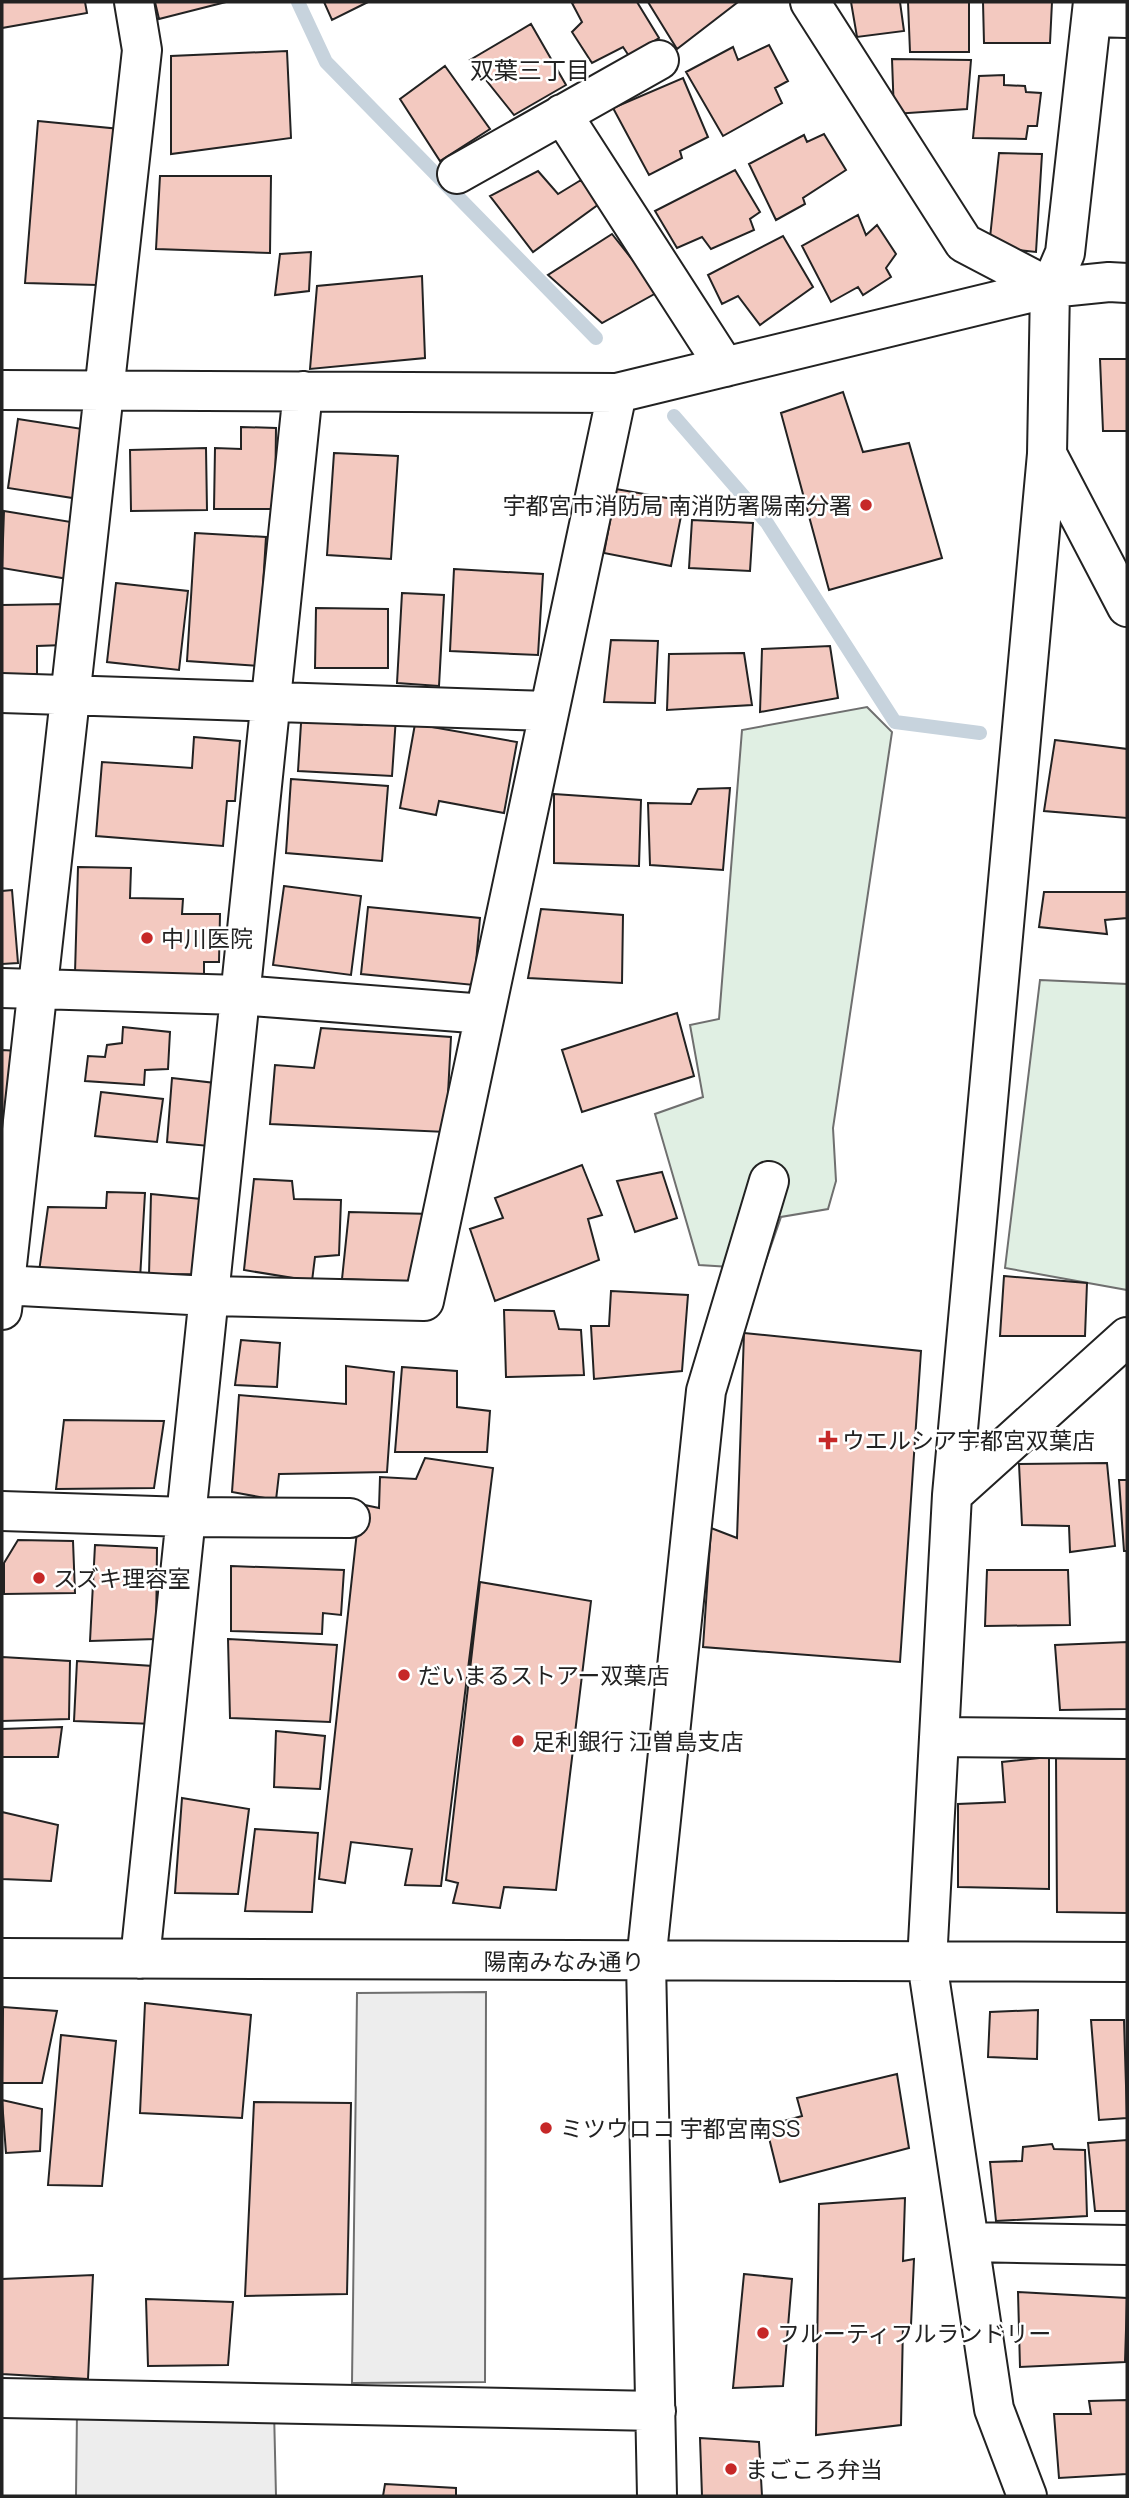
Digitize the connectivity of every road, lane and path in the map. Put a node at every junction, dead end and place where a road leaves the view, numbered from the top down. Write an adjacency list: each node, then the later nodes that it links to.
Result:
1 (134, 2): 11 (street)
2 (810, 2): 8 (street)
3 (1104, 12): 8 (street)
4 (659, 60): 5 (street)
5 (562, 114): 6 (street); 9 (street)
6 (457, 174)
7 (1127, 284): 8 (street)
8 (1050, 288): 9 (street); 14 (street)
9 (725, 367): 13 (street)
10 (2, 390): 11 (street)
11 (104, 390): 12 (street); 17 (street)
12 (303, 391): 13 (street); 18 (street)
13 (617, 393): 19 (street)
14 (1047, 454): 15 (street); 27 (street)
15 (1127, 607)
16 (2, 693): 17 (street)
17 (69, 697): 18 (street); 20 (street)
18 (271, 701): 19 (street); 21 (street)
19 (549, 711): 22 (street)
20 (20, 989): 21 (street); 24 (street)
21 (240, 995): 22 (street); 25 (street)
22 (485, 1014): 25 (street)
23 (769, 1181): 35 (street)
24 (3, 1293): 25 (street)
25 (209, 1296): 29 (street)
26 (1127, 1337): 27 (street)
27 (951, 1495): 31 (street)
28 (2, 1511): 29 (street)
29 (186, 1517): 30 (street); 34 (street)
30 (350, 1518)
31 (939, 1737): 32 (street); 36 (street)
32 (1127, 1739)
33 (2, 1958): 34 (street, 陽南みなみ通り)
34 (140, 1959): 35 (street, 陽南みなみ通り)
35 (646, 1962): 36 (street, 陽南みなみ通り); 41 (street)
36 (927, 1962): 37 (street, 陽南みなみ通り); 38 (street)
37 (1127, 1962)
38 (969, 2242): 39 (street); 43 (street)
39 (1127, 2245)
40 (2, 2398): 41 (street)
41 (656, 2411): 42 (street)
42 (657, 2496)
43 (1027, 2496)

